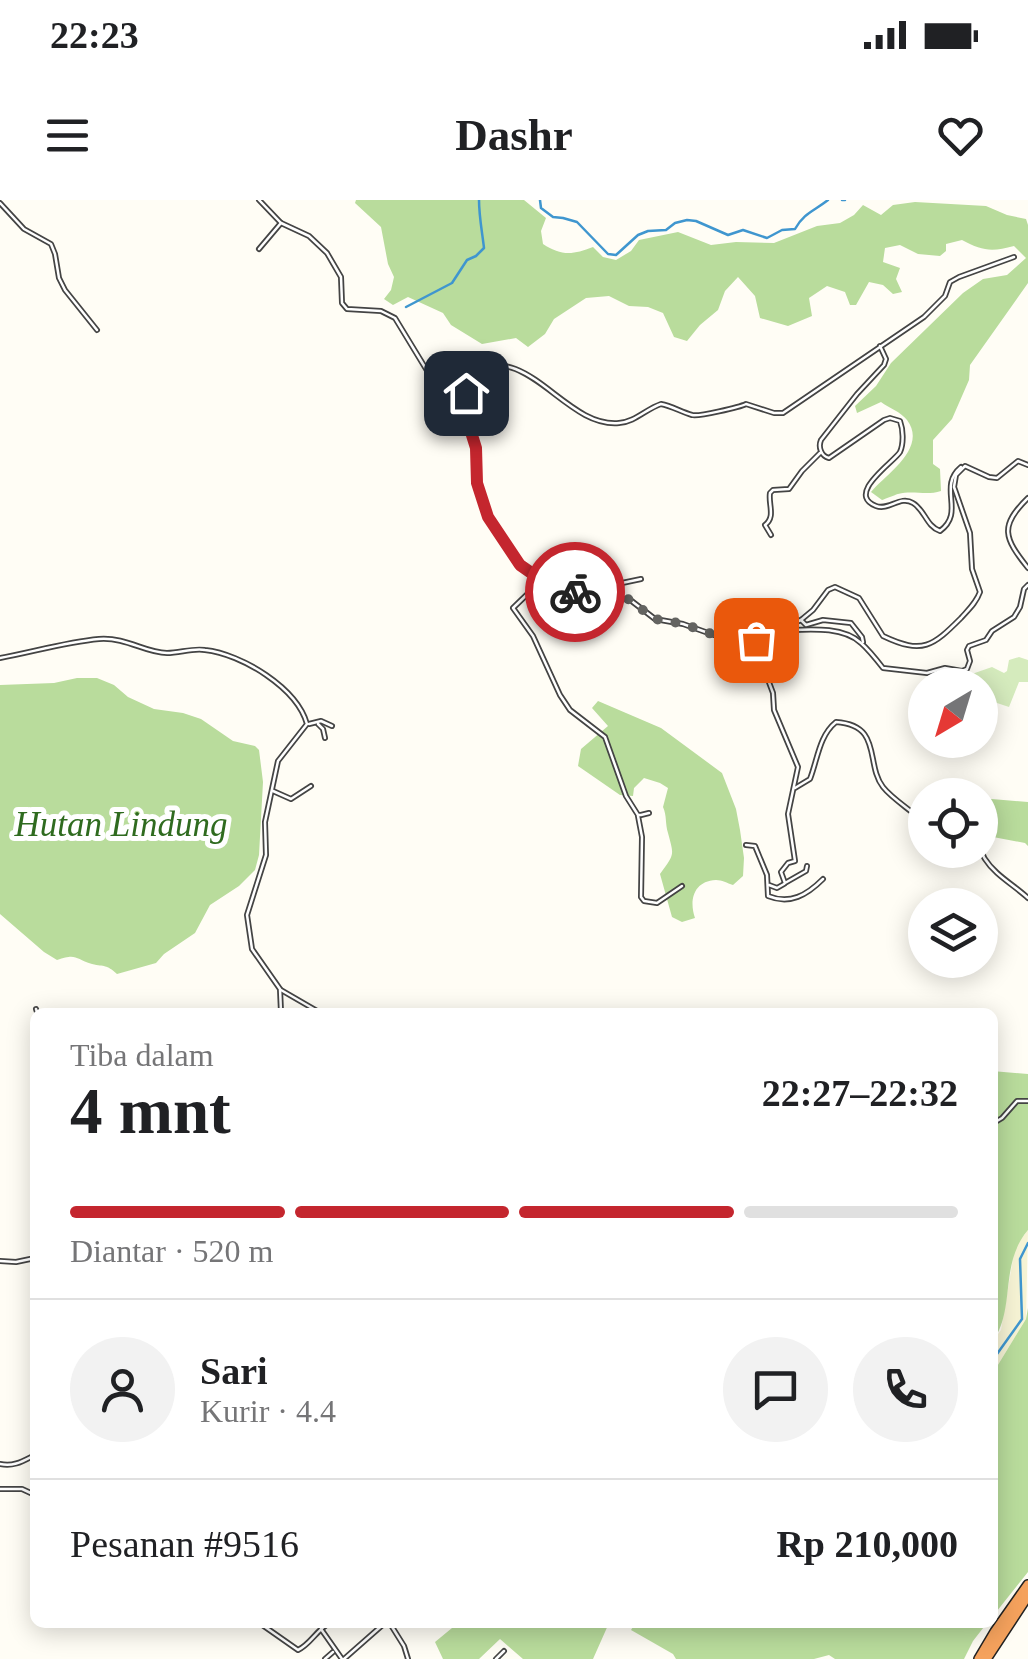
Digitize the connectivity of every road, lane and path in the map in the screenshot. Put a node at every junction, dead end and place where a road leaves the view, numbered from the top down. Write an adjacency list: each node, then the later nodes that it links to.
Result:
1 (259, 200): 3 (street)
2 (0, 203): 6 (street)
3 (281, 223): 4 (street); 8 (street)
4 (259, 249)
5 (1014, 258): 7 (street)
6 (96, 330)
7 (880, 346): 8 (street); 9 (street)
8 (452, 408): 15 (street)
9 (821, 452): 11 (street); 13 (street)
10 (1028, 464): 11 (street)
11 (962, 468): 19 (street)
12 (1028, 498): 14 (street)
13 (771, 535)
14 (1028, 568)
15 (544, 578): 18 (street); 32 (street)
16 (641, 578): 18 (street)
17 (1028, 585): 21 (street)
18 (618, 600): 20 (street)
19 (801, 620): 20 (street); 21 (street)
20 (789, 628): 21 (street); 28 (street)
21 (862, 644)
22 (0, 658): 24 (street)
23 (317, 722): 24 (street); 25 (street); 26 (street)
24 (307, 724): 29 (street)
25 (332, 726)
26 (325, 738)
27 (311, 786): 29 (street)
28 (794, 788): 30 (street); 38 (street)
29 (272, 790): 41 (street)
30 (908, 809)
31 (650, 813): 32 (street)
32 (638, 814): 39 (street)
33 (746, 846): 37 (street)
34 (808, 866): 38 (street)
35 (994, 868): 40 (street)
36 (823, 879): 37 (street)
37 (768, 881): 38 (street)
38 (785, 883)
39 (682, 886)
40 (1028, 898)
41 (280, 989): 42 (street); 43 (street)
42 (281, 1008)
43 (312, 1008)
44 (1028, 1101): 45 (street)
45 (998, 1120)
46 (30, 1259): 47 (street)
47 (0, 1261)
48 (30, 1458): 49 (street)
49 (0, 1464)
50 (0, 1489): 51 (street)
51 (30, 1493)
52 (1028, 1585): 54 (highway)
53 (1028, 1594): 66 (highway)
54 (998, 1626)
55 (266, 1628): 56 (street)
56 (320, 1628): 60 (street)
57 (381, 1628): 64 (street)
58 (392, 1628): 65 (street)
59 (997, 1628): 66 (highway)
60 (334, 1651): 63 (street); 64 (street)
61 (500, 1655): 62 (street)
62 (506, 1658)
63 (325, 1659)
64 (343, 1659)
65 (408, 1659)
66 (982, 1659)

